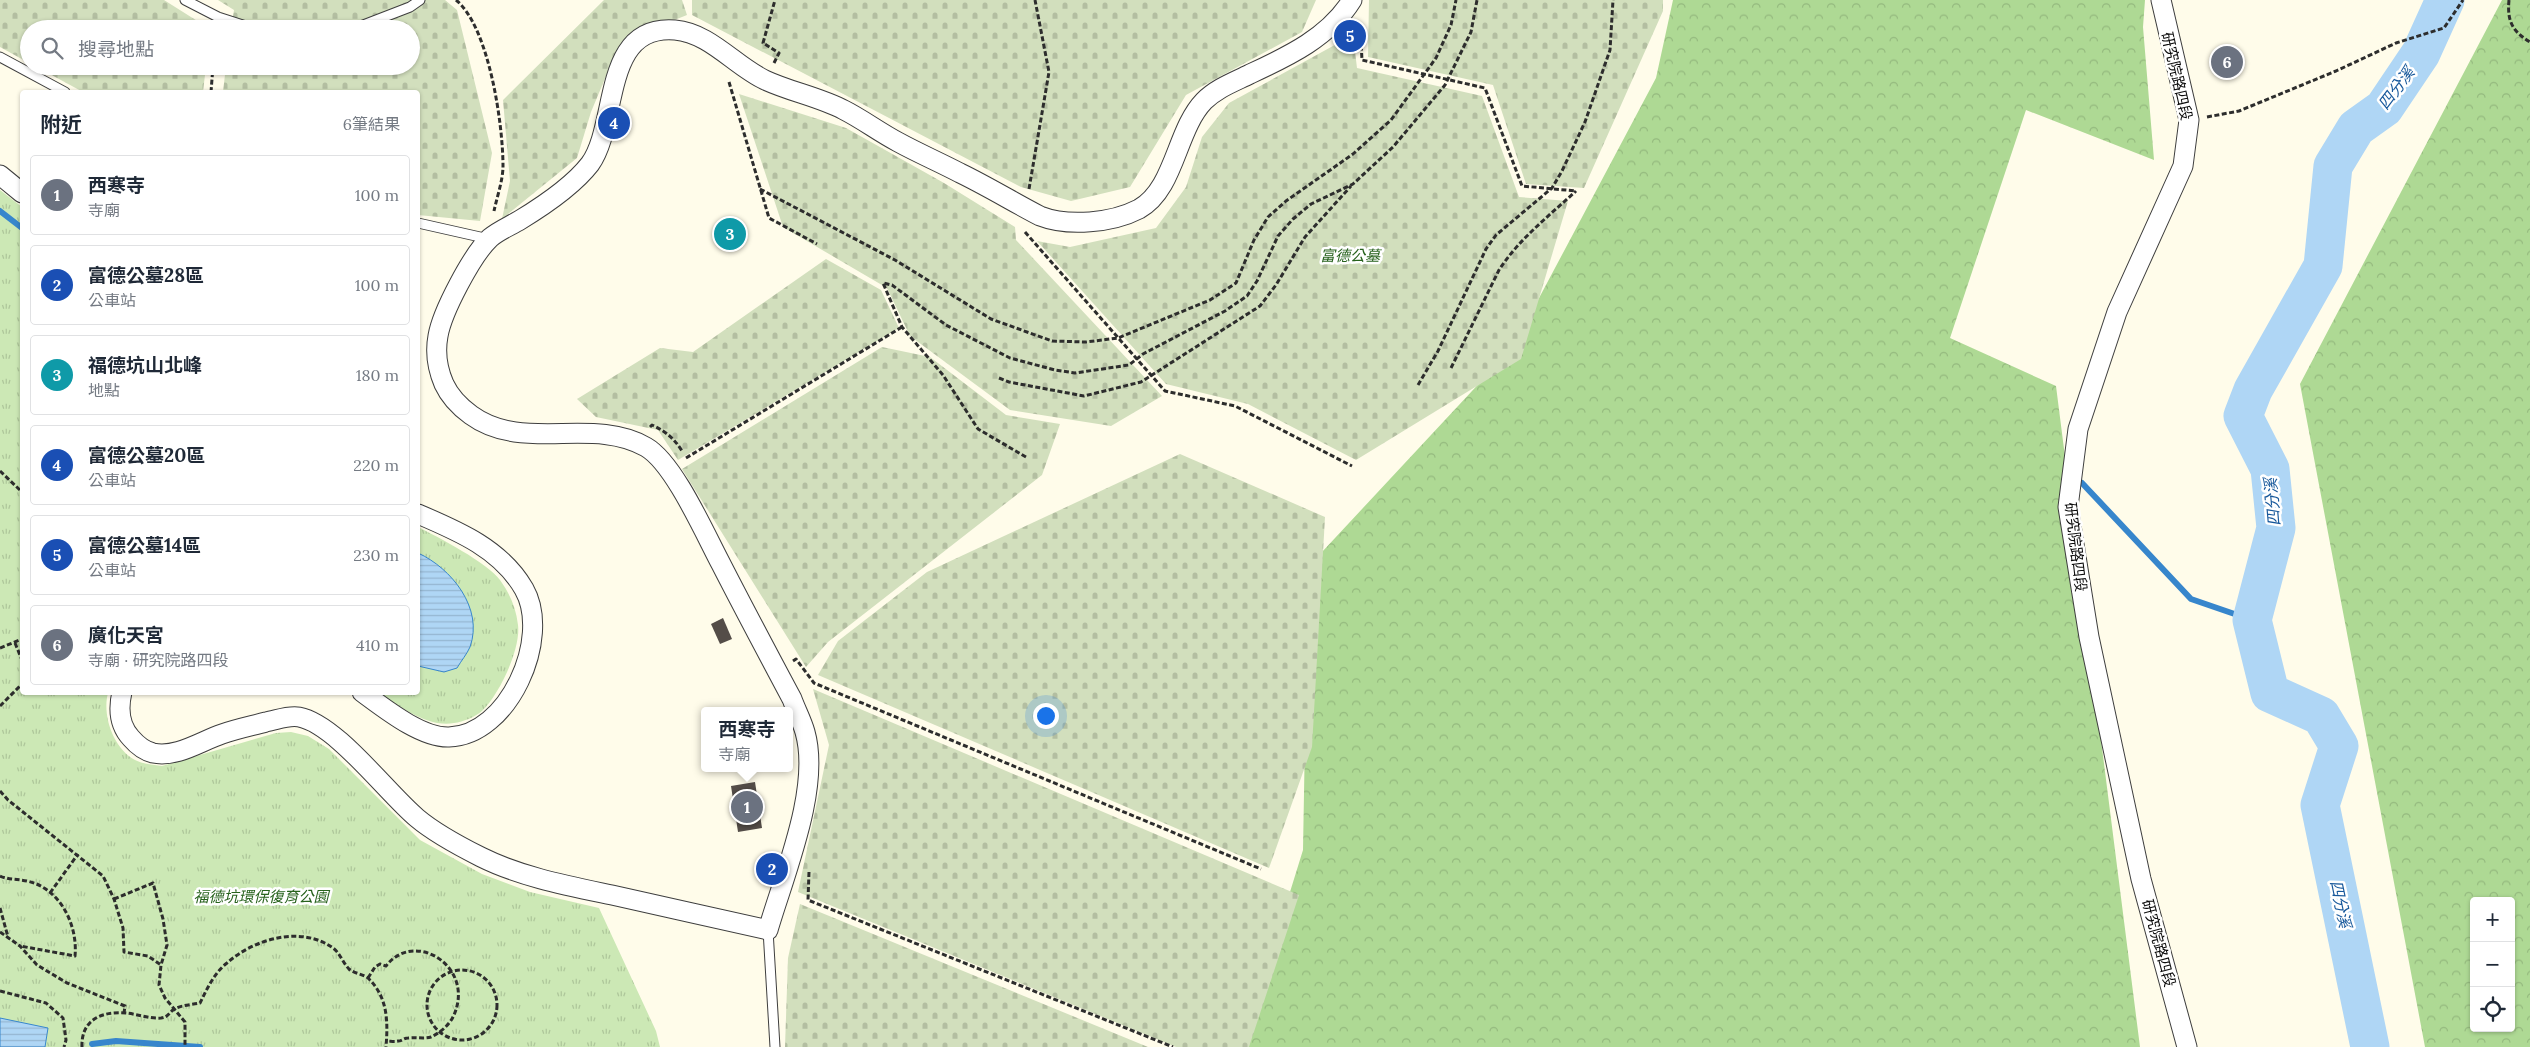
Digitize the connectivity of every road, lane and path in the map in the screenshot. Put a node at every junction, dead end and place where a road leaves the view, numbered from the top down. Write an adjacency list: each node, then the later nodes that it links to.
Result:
1 (185, 0): 12 (lane)
2 (420, 0): 13 (lane)
3 (456, 0): 32 (path)
4 (776, 0): 22 (path)
5 (1035, 0): 30 (path)
6 (1352, 0): 30 (street)
7 (1477, 0): 21 (path)
8 (1613, 0): 28 (path)
9 (2160, 0): 25 (street, 研究院路四段)
10 (2463, 0): 25 (path)
11 (2509, 0): 15 (path)
12 (229, 20)
13 (376, 20)
14 (1360, 20): 21 (path)
15 (2530, 42)
16 (1, 56): 18 (lane)
17 (733, 60): 22 (street); 32 (street); 33 (path)
18 (20, 67)
19 (35, 75): 23 (lane)
20 (212, 75): 24 (path)
21 (1448, 79): 27 (path); 28 (path)
22 (765, 80): 30 (street)
23 (61, 90)
24 (210, 90)
25 (2189, 120): 81 (street, 研究院路四段)
26 (0, 175): 29 (street)
27 (1353, 184): 35 (path); 37 (path)
28 (1552, 188): 36 (path); 39 (path)
29 (20, 191)
30 (1026, 209): 35 (path)
31 (420, 223): 32 (lane)
32 (489, 239): 40 (street)
33 (817, 244)
34 (902, 328): 35 (path); 40 (path); 41 (path)
35 (1136, 359): 37 (path)
36 (1452, 368)
37 (1151, 376): 38 (path); 42 (path)
38 (999, 378)
39 (1418, 385)
40 (635, 442): 50 (street)
41 (1026, 457)
42 (1352, 466)
43 (0, 471): 44 (path)
44 (20, 490)
45 (420, 515): 53 (street)
46 (20, 639): 47 (path)
47 (15, 643): 48 (path); 49 (path)
48 (0, 648)
49 (20, 655)
50 (776, 670): 57 (street); 58 (path)
51 (20, 686): 54 (path)
52 (121, 695): 63 (street)
53 (366, 695)
54 (0, 706)
55 (0, 791): 56 (path)
56 (78, 854): 60 (path); 61 (path)
57 (790, 856): 63 (street); 80 (path)
58 (1261, 869)
59 (0, 876): 60 (path)
60 (50, 893): 66 (path)
61 (114, 899): 67 (path); 67 (path)
62 (0, 908): 65 (path)
63 (768, 930): 79 (lane)
64 (0, 932): 65 (path)
65 (8, 938): 66 (path)
66 (20, 946): 72 (path)
67 (161, 965): 71 (path)
68 (453, 971): 69 (path); 73 (path); 73 (path); 73 (path)
69 (368, 978): 71 (path); 74 (path)
70 (0, 991): 75 (path)
71 (174, 1009): 72 (path); 77 (path)
72 (124, 1013): 76 (path)
73 (439, 1033): 74 (path)
74 (387, 1041): 78 (path)
75 (64, 1047)
76 (82, 1047)
77 (185, 1047)
78 (386, 1047)
79 (775, 1047)
80 (1172, 1047)
81 (2187, 1047)

